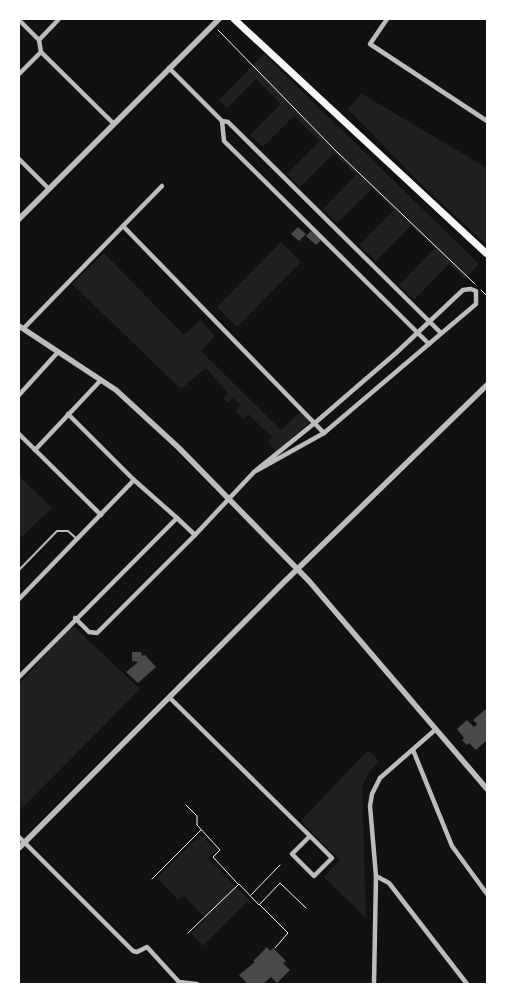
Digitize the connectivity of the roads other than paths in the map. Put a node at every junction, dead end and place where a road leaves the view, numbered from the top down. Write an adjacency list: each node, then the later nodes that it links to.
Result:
1 (59, 19): 6 (street)
2 (219, 19): 8 (street)
3 (234, 19): 18 (main road)
4 (388, 19): 11 (street)
5 (19, 20): 6 (street)
6 (39, 40): 7 (street)
7 (41, 52): 9 (street); 12 (street)
8 (169, 68): 10 (street); 12 (street)
9 (19, 74)
10 (222, 121): 19 (street); 21 (street)
11 (487, 121)
12 (113, 123): 15 (street)
13 (19, 159): 15 (street)
14 (162, 186): 17 (street)
15 (48, 188): 16 (street)
16 (19, 219)
17 (123, 226): 20 (street); 29 (street)
18 (487, 254)
19 (429, 321): 21 (street); 22 (street); 22 (street)
20 (21, 328): 24 (street)
21 (417, 332): 23 (street); 29 (street)
22 (441, 333): 23 (street)
23 (429, 344): 30 (street)
24 (58, 352): 25 (street); 27 (street)
25 (101, 380): 28 (street); 35 (street)
26 (487, 385): 40 (street)
27 (19, 395)
28 (68, 414): 32 (street); 34 (street)
29 (316, 422): 30 (street); 33 (street)
30 (324, 433): 33 (street)
31 (19, 434): 32 (street)
32 (35, 450): 36 (street)
33 (254, 472): 35 (street)
34 (134, 480): 36 (street); 37 (street)
35 (229, 499): 38 (street); 40 (street)
36 (100, 515): 39 (street)
37 (177, 518): 38 (street); 43 (street)
38 (195, 535): 43 (street)
39 (77, 539): 41 (lane); 42 (street)
40 (297, 569): 45 (street); 46 (street)
41 (19, 570)
42 (19, 599)
43 (75, 618): 44 (street)
44 (19, 677)
45 (170, 698): 49 (street); 51 (street)
46 (435, 730): 47 (street); 48 (street)
47 (413, 750): 53 (street); 54 (street)
48 (487, 789)
49 (310, 836): 49 (street)
50 (19, 837): 51 (street)
51 (24, 843): 52 (street); 55 (street)
52 (19, 848)
53 (376, 876): 56 (street); 57 (street)
54 (487, 894)
55 (197, 984)
56 (374, 984)
57 (467, 984)

